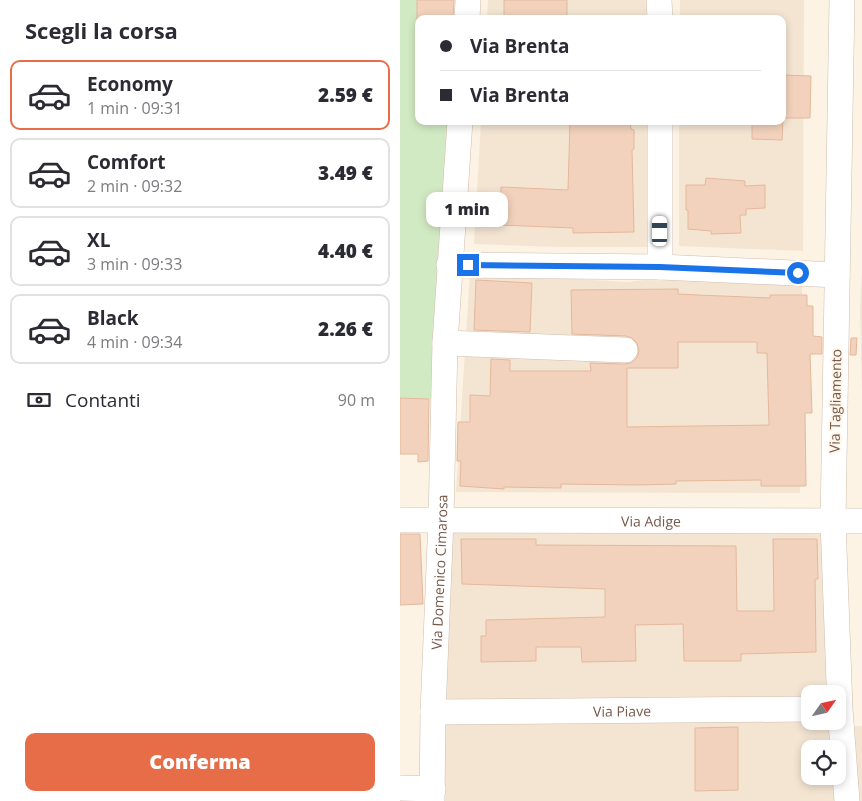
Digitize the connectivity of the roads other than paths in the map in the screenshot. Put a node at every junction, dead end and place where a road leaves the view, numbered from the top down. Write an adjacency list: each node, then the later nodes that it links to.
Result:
1 (468, 0): 4 (street)
2 (660, 0): 5 (street)
3 (842, 0): 10 (street, Via Tagliamento)
4 (467, 15)
5 (660, 15)
6 (460, 125): 8 (street, Via Domenico Cimarosa)
7 (660, 125): 9 (street)
8 (449, 265): 9 (street); 11 (street, Via Domenico Cimarosa)
9 (660, 267): 10 (street)
10 (837, 274): 15 (street, Via Tagliamento)
11 (445, 343): 12 (street); 13 (street, Via Domenico Cimarosa)
12 (625, 350)
13 (441, 519): 14 (street, Via Adige); 15 (street, Via Adige); 19 (street, Via Domenico Cimarosa)
14 (400, 520)
15 (833, 521): 16 (street, Via Adige); 18 (street, Via Tagliamento)
16 (862, 521)
17 (801, 709): 19 (street, Via Piave)
18 (847, 709): 22 (street, Via Tagliamento)
19 (433, 712): 21 (street, Via Domenico Cimarosa)
20 (400, 788): 21 (street)
21 (432, 795)
22 (847, 801)

